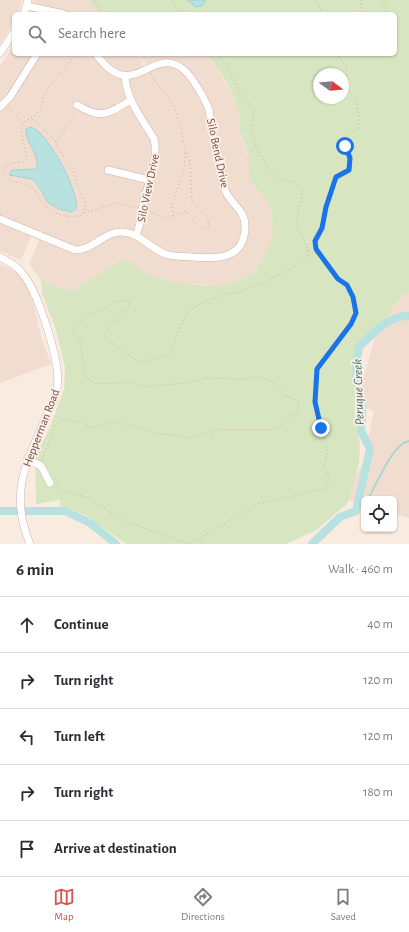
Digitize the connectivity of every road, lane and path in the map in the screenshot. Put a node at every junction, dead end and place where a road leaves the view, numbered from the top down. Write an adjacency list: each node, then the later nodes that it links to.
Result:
1 (94, 0): 8 (path)
2 (172, 0): 9 (path)
3 (314, 0): 10 (path)
4 (361, 0): 11 (path)
5 (382, 0): 12 (path)
6 (28, 3): 7 (street)
7 (56, 12)
8 (103, 12)
9 (184, 12)
10 (323, 12)
11 (363, 12)
12 (386, 12)
13 (12, 35): 14 (street)
14 (0, 53)
15 (36, 56): 26 (street)
16 (73, 56): 28 (path)
17 (98, 56): 23 (street)
18 (139, 56): 21 (path)
19 (219, 56): 40 (path)
20 (338, 56): 41 (path)
21 (146, 67)
22 (150, 71): 31 (path)
23 (125, 77): 24 (street, Silo View Drive); 39 (street, Silo Bend Drive)
24 (131, 100): 25 (street); 33 (street, Silo View Drive)
25 (77, 105)
26 (4, 107): 29 (path)
27 (74, 116): 30 (path)
28 (30, 118): 29 (path); 30 (path)
29 (23, 123): 36 (path)
30 (56, 142): 36 (path)
31 (185, 150): 37 (path); 37 (path)
32 (108, 170): 33 (street)
33 (149, 180): 39 (street, Silo View Drive)
34 (140, 208): 36 (path)
35 (146, 209): 37 (path)
36 (84, 213)
37 (174, 217)
38 (0, 219): 39 (street, Silo Bend Drive)
39 (136, 235)
40 (307, 250): 41 (path); 44 (path)
41 (320, 255): 47 (path)
42 (0, 257): 43 (street, Hepperman Road)
43 (28, 459): 45 (street); 46 (street, Hepperman Road)
44 (42, 462)
45 (53, 483): 47 (path)
46 (30, 544)
47 (189, 544)

